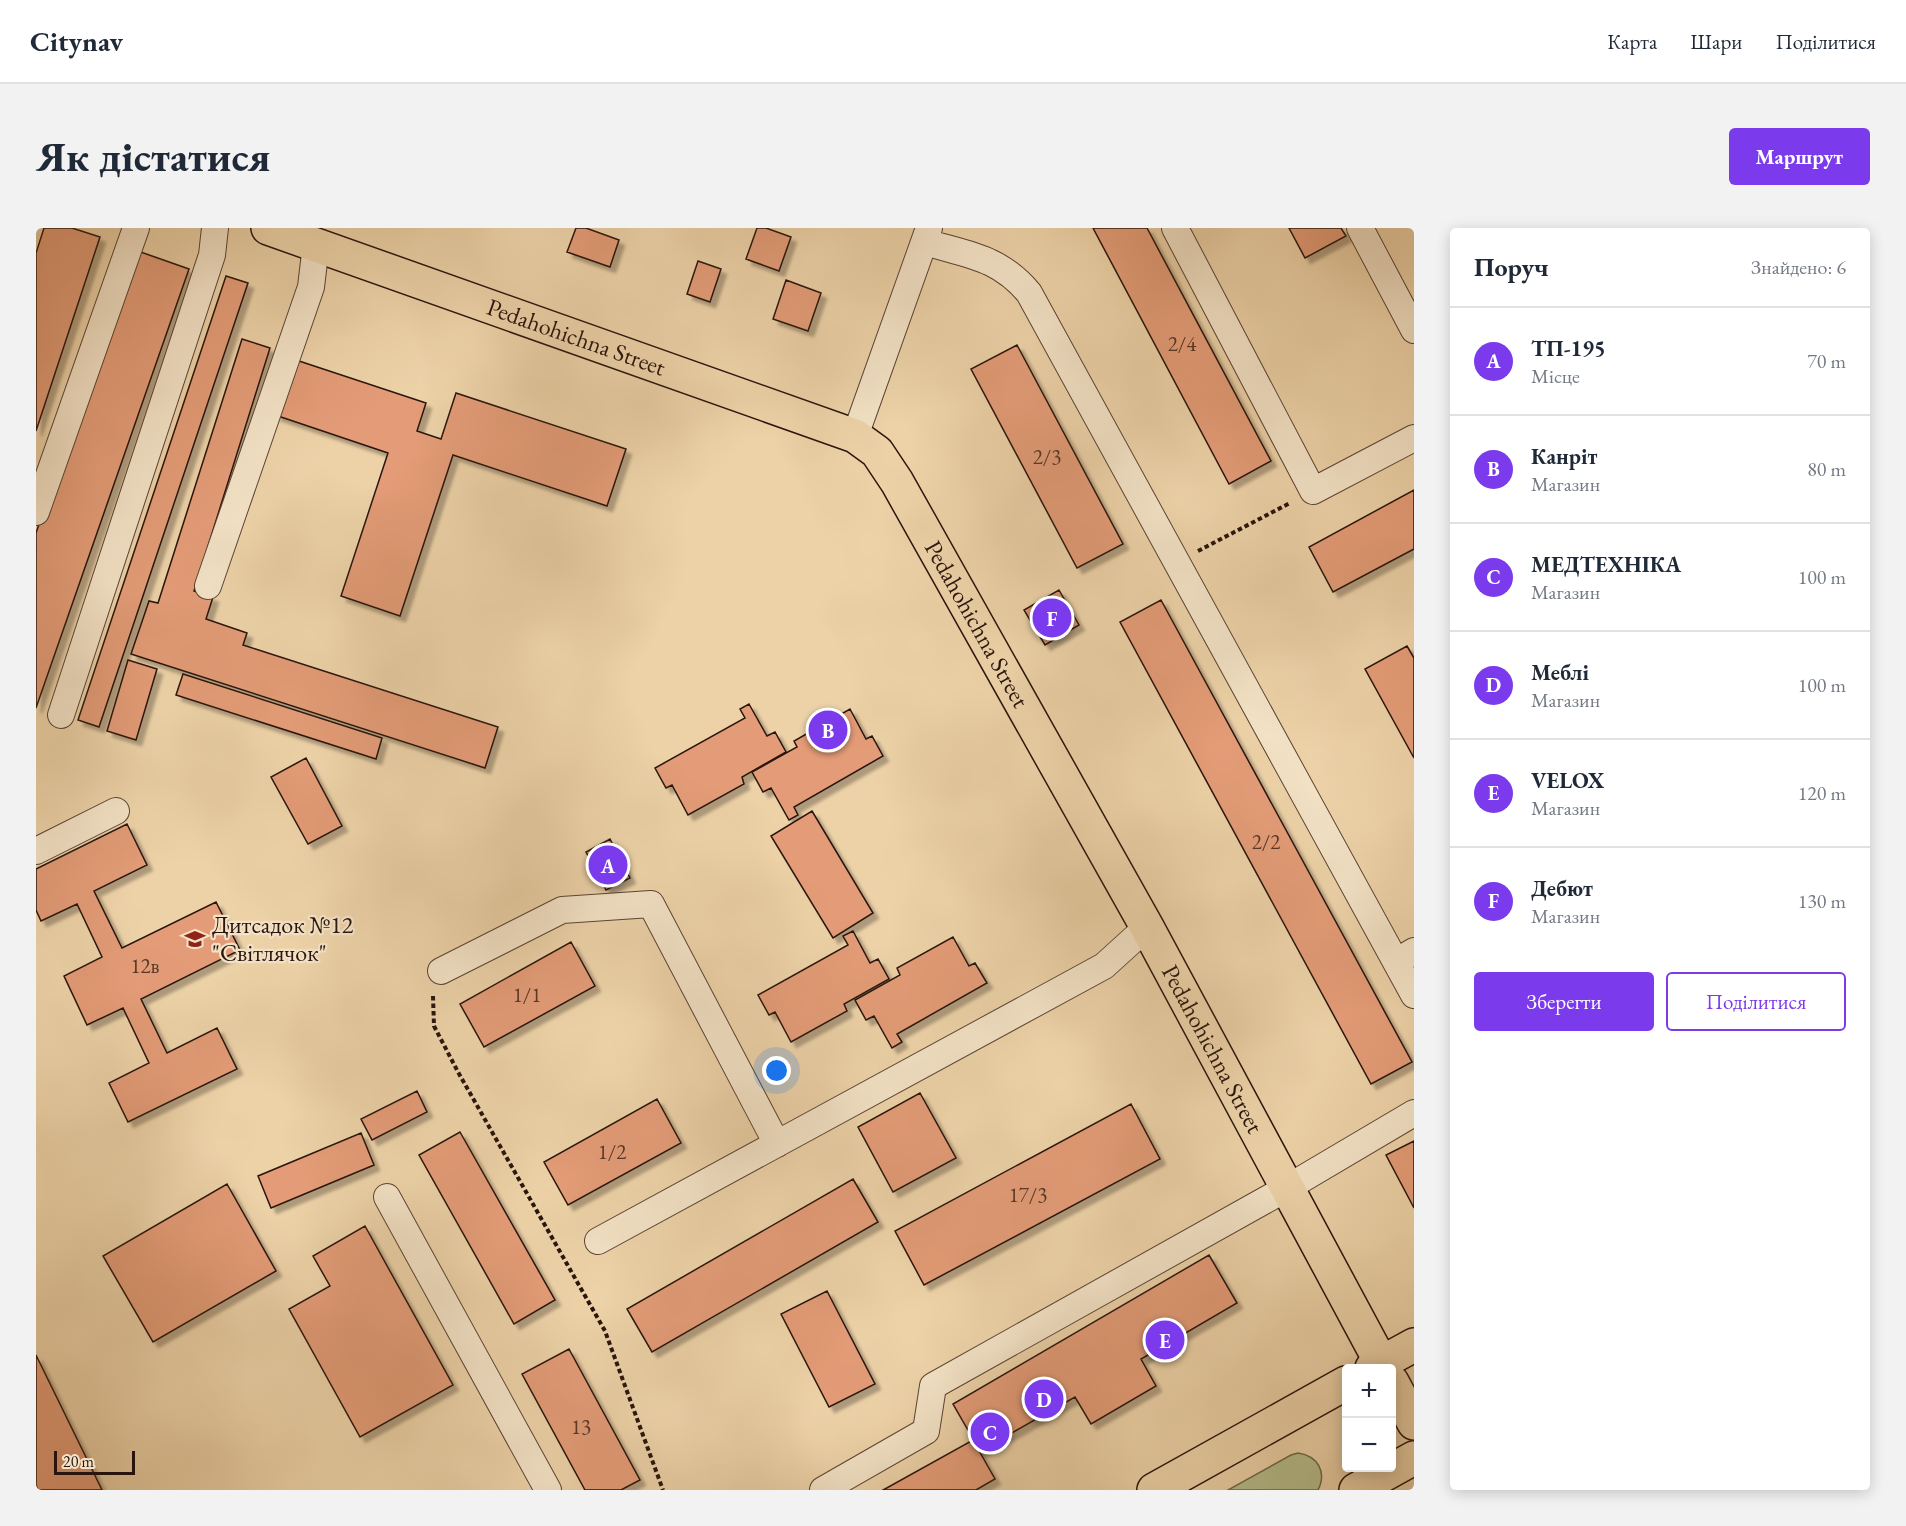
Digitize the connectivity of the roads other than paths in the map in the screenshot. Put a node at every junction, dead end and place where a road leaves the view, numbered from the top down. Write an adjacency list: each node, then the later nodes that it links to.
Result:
1 (136, 228): 11 (street)
2 (215, 228): 13 (street)
3 (268, 228): 7 (main road, Pedahohichna Street)
4 (1175, 228): 10 (street)
5 (1360, 228): 8 (street)
6 (927, 235): 9 (street); 17 (street)
7 (316, 244): 9 (main road, Pedahohichna Street); 12 (street)
8 (1414, 330)
9 (855, 436): 16 (main road, Pedahohichna Street)
10 (1414, 438)
11 (36, 512)
12 (208, 586)
13 (61, 716)
14 (116, 811): 15 (street)
15 (36, 851)
16 (1147, 927): 21 (street); 22 (main road, Pedahohichna Street)
17 (1405, 957): 19 (street)
18 (441, 971): 21 (street)
19 (1414, 995)
20 (1414, 1113): 22 (street)
21 (777, 1144): 24 (street)
22 (1287, 1188): 26 (main road, Pedahohichna Street); 33 (street)
23 (387, 1197): 32 (street)
24 (598, 1240)
25 (1414, 1345): 27 (main road)
26 (1378, 1364)
27 (1391, 1364)
28 (1342, 1386): 34 (main road)
29 (1396, 1394): 30 (main road, Pedahohichna Street)
30 (1414, 1423)
31 (1414, 1458): 35 (main road)
32 (548, 1490)
33 (823, 1490)
34 (1154, 1490)
35 (1356, 1490)

